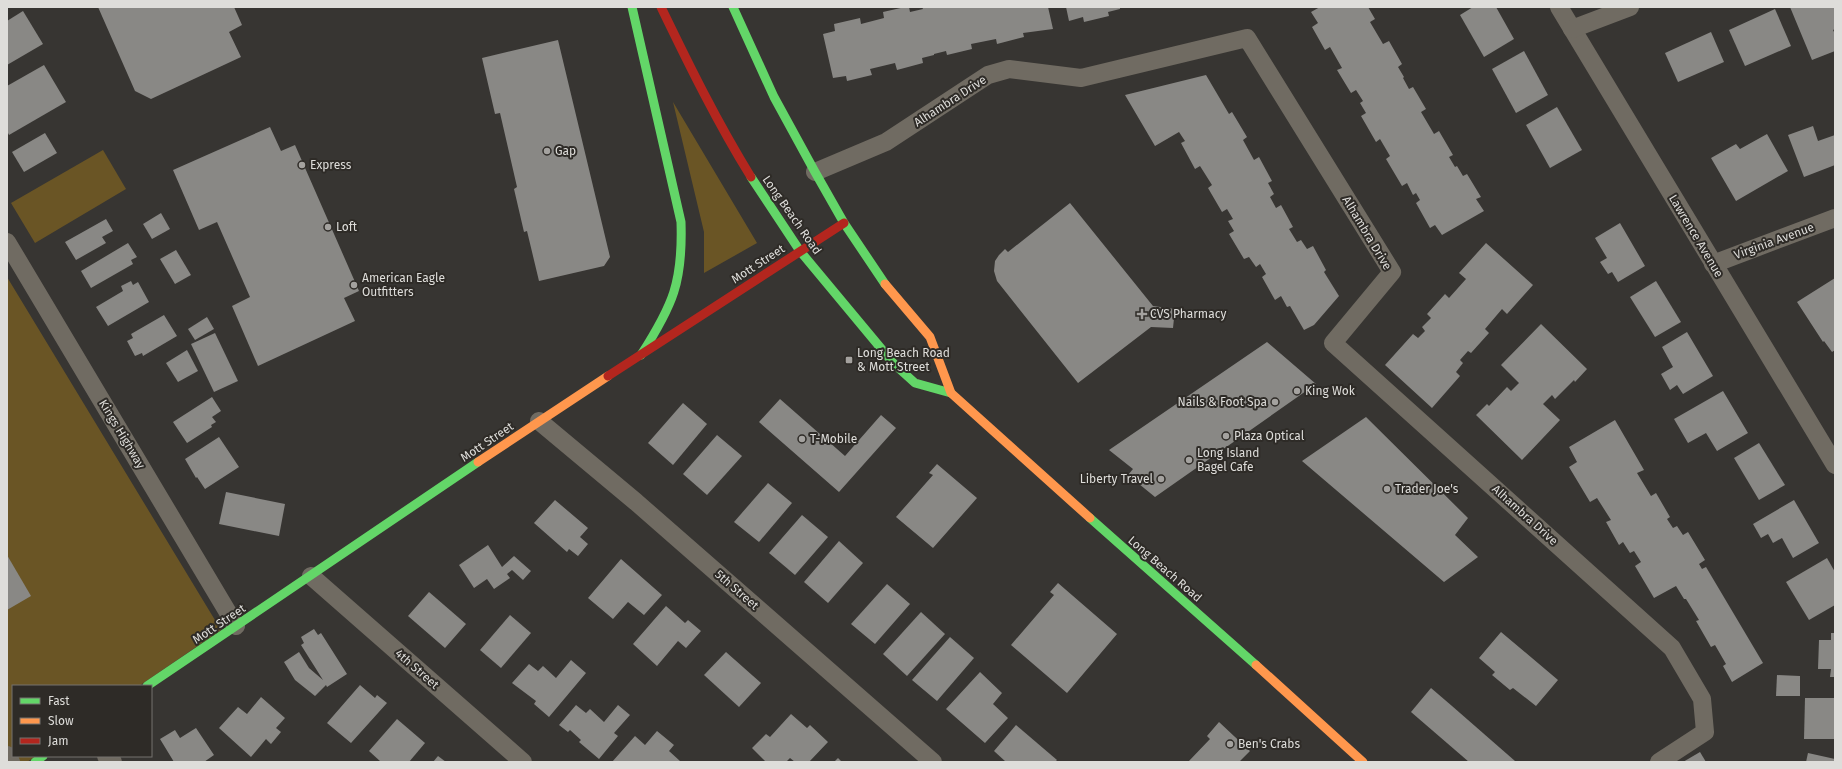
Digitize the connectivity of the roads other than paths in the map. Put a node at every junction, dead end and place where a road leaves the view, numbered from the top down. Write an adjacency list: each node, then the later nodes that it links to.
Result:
1 (632, 7): 13 (main road)
2 (661, 7): 11 (main road, Long Beach Road)
3 (733, 7): 7 (main road, Long Beach Road)
4 (1559, 7): 6 (street, Lawrence Avenue)
5 (1630, 7): 6 (street)
6 (1572, 29): 12 (street, Lawrence Avenue)
7 (815, 172): 9 (main road, Long Beach Road); 25 (street, Alhambra Drive)
8 (1835, 218): 12 (street, Virginia Avenue)
9 (844, 223): 11 (main road, Mott Street); 14 (main road, Long Beach Road)
10 (7, 242): 18 (street, Kings Highway)
11 (800, 251): 13 (main road, Mott Street); 14 (main road, Long Beach Road)
12 (1713, 264): 16 (street, Lawrence Avenue)
13 (641, 355): 15 (main road, Mott Street)
14 (952, 393): 24 (main road, Long Beach Road)
15 (539, 422): 17 (main road, Mott Street); 23 (street, 5th Street)
16 (1835, 465)
17 (311, 576): 18 (main road, Mott Street); 22 (street, 4th Street)
18 (236, 626): 19 (main road, Mott Street)
19 (148, 685)
20 (7, 756): 21 (street)
21 (11, 762)
22 (523, 762)
23 (933, 762)
24 (1364, 762)
25 (1659, 762)

